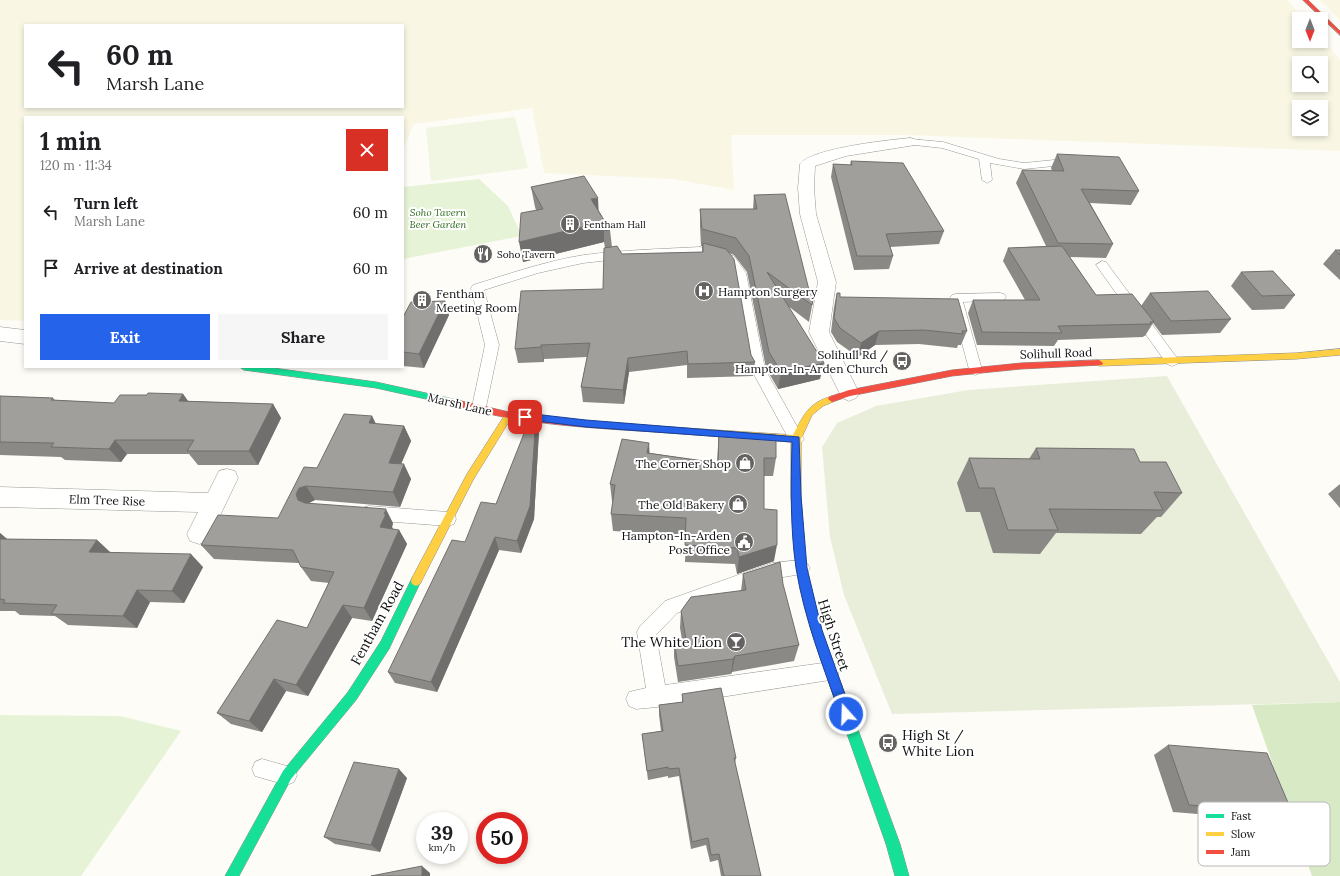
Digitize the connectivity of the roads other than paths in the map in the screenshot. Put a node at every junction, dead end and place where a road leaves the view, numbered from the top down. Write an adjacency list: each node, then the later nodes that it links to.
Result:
1 (1305, 0): 2 (street)
2 (1340, 34)
3 (910, 142): 4 (lane); 15 (street)
4 (984, 158): 5 (lane); 6 (lane)
5 (1082, 160)
6 (987, 180)
7 (1102, 265): 12 (lane)
8 (1000, 297): 14 (lane)
9 (0, 334): 10 (street)
10 (24, 337)
11 (1340, 352): 12 (street, Solihull Road)
12 (1172, 360): 14 (street, Solihull Road)
13 (251, 368): 16 (street, Marsh Lane)
14 (974, 370): 15 (street, Solihull Road)
15 (849, 393): 18 (street, Solihull Road)
16 (479, 408): 17 (street, Marsh Lane); 18 (lane)
17 (509, 415): 18 (street, Marsh Lane); 23 (street, Fentham Road)
18 (796, 439): 25 (street, High Street)
19 (227, 478): 21 (street)
20 (0, 497): 21 (street, Elm Tree Rise)
21 (214, 503): 24 (street)
22 (354, 512): 23 (lane)
23 (448, 519): 30 (street, Fentham Road)
24 (199, 534)
25 (801, 568): 26 (street, High Street); 27 (lane)
26 (830, 671): 27 (lane); 32 (street, High Street)
27 (656, 697): 28 (lane)
28 (636, 699)
29 (262, 769): 30 (lane)
30 (287, 775): 31 (street, Fentham Road)
31 (232, 876)
32 (902, 876)

